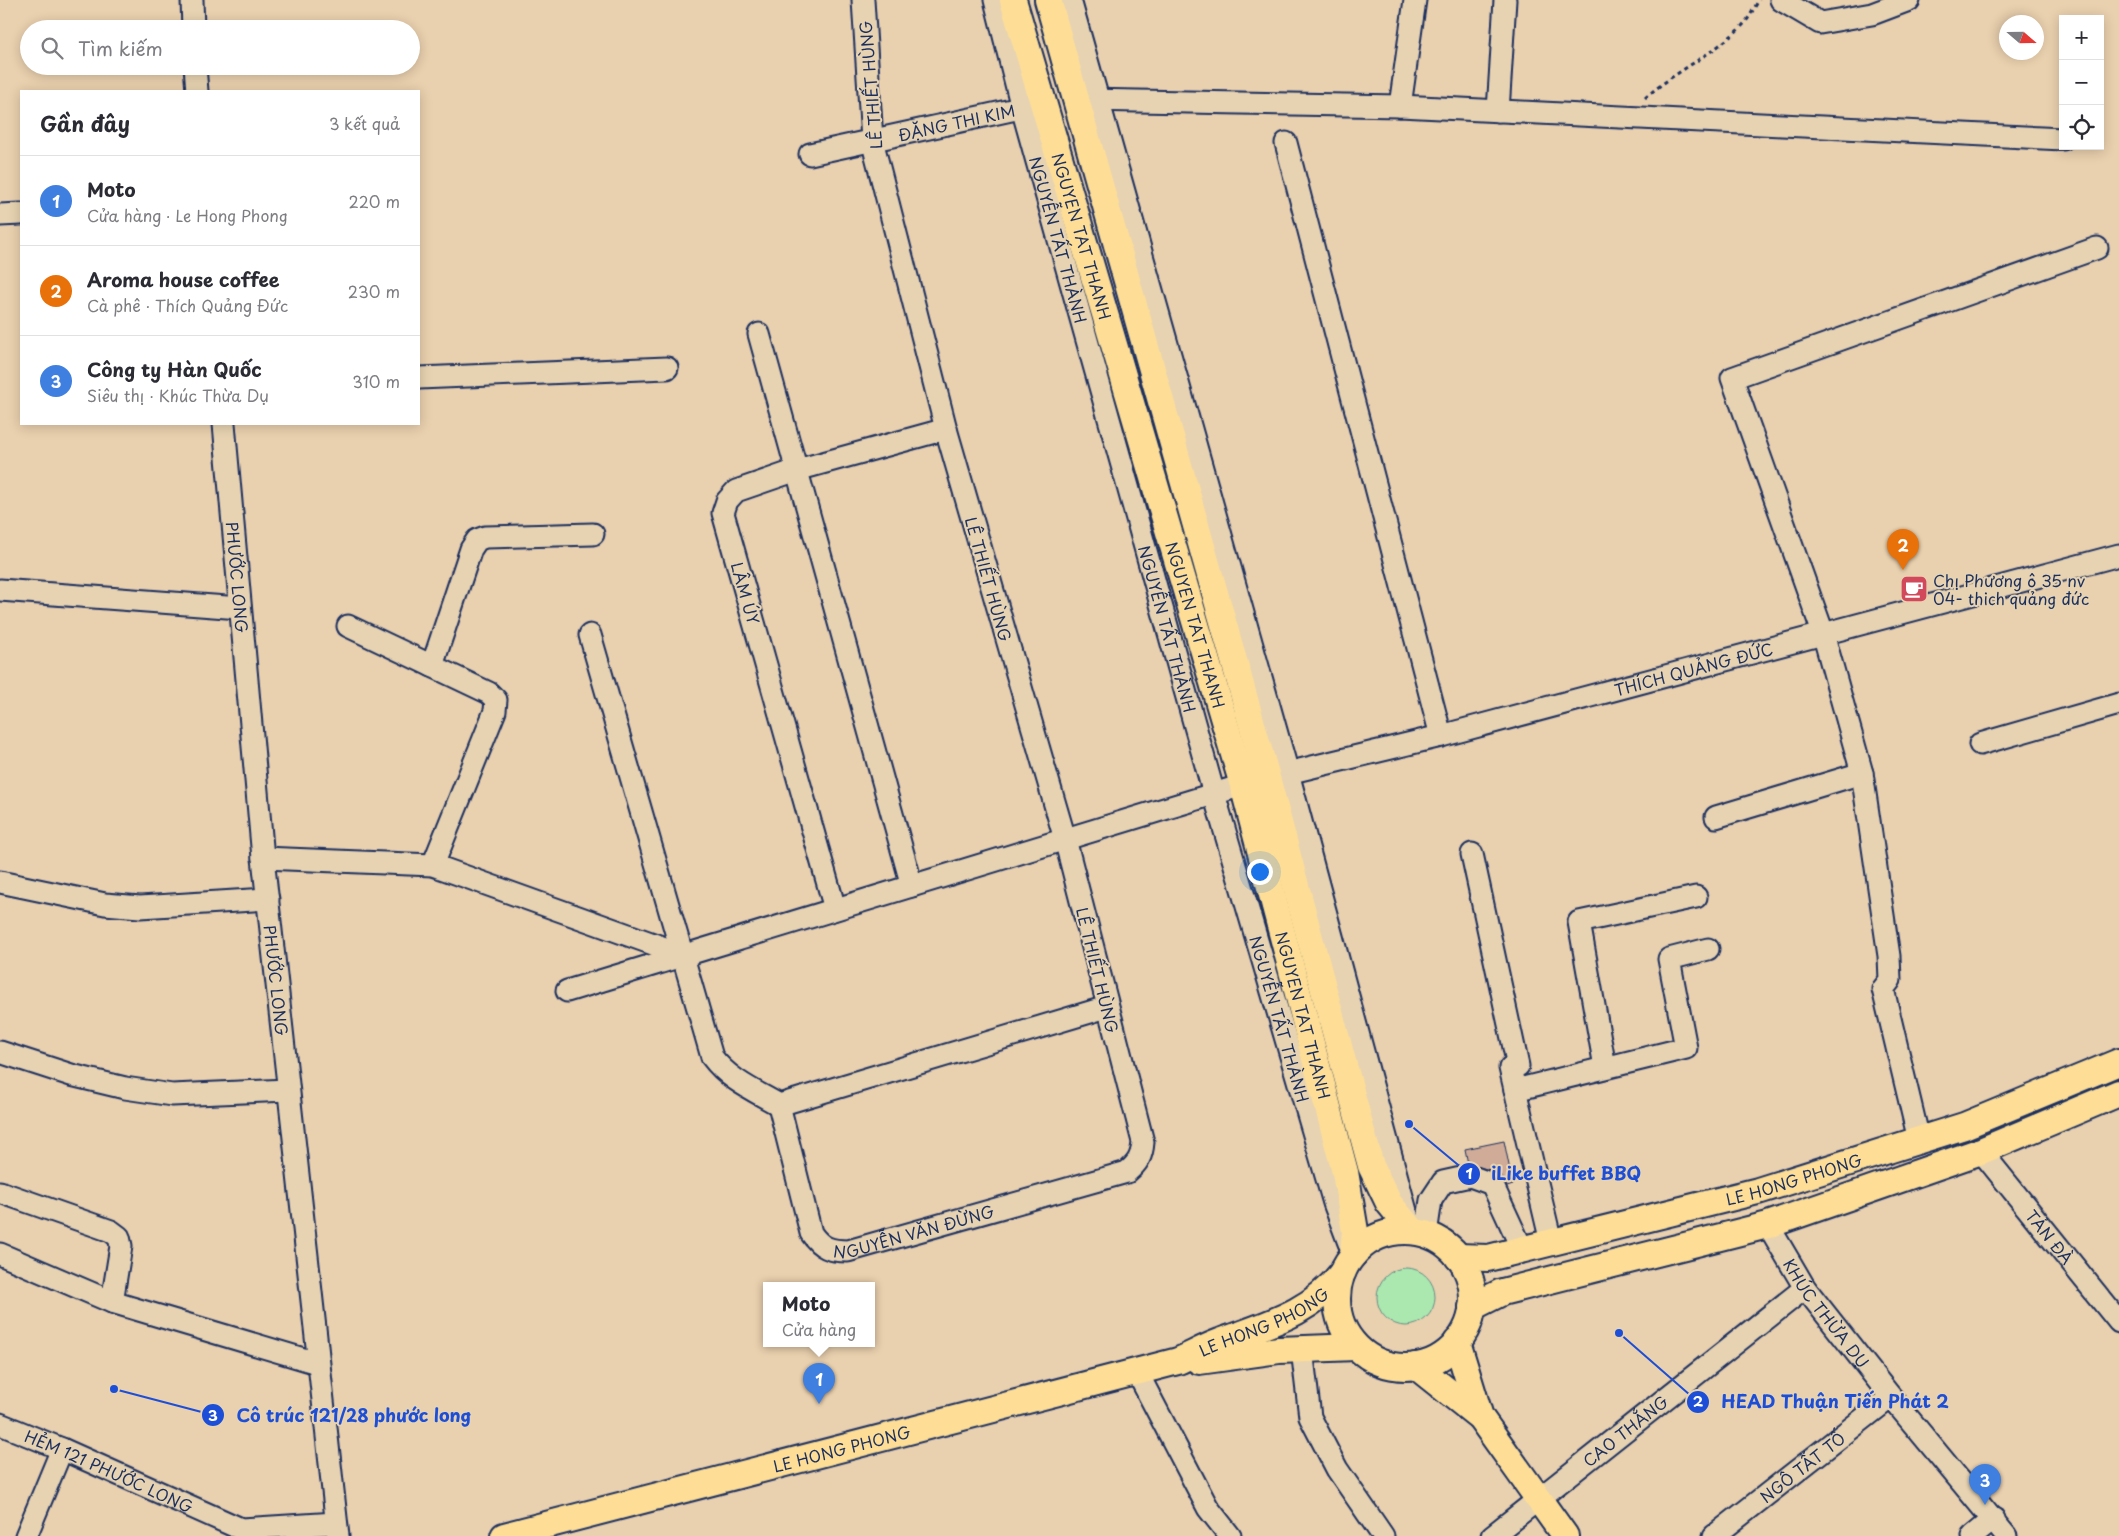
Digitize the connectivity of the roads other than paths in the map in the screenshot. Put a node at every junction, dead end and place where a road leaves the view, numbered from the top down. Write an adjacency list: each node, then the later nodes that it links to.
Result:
1 (192, 0): 11 (street)
2 (863, 0): 19 (street, LÊ THIẾT HÙNG)
3 (995, 0): 15 (street, NGUYỄN TẤT THÀNH)
4 (1013, 0): 15 (main road, NGUYEN TAT THANH)
5 (1048, 0): 14 (main road, NGUYEN TAT THANH)
6 (1070, 0): 14 (street)
7 (1415, 0): 16 (street)
8 (1505, 0): 17 (street)
9 (1781, 0): 10 (street)
10 (1909, 0)
11 (193, 20)
12 (196, 75): 13 (street)
13 (197, 90)
14 (1088, 100): 16 (street); 43 (main road, NGUYEN TAT THANH)
15 (1033, 105): 19 (street, ĐẶNG THỊ KIM); 43 (main road, NGUYEN TAT THANH); 44 (street, NGUYỄN TẤT THÀNH)
16 (1400, 106): 17 (street)
17 (1498, 112): 18 (street)
18 (2059, 139)
19 (872, 140): 21 (street, ĐẶNG THỊ KIM); 29 (street, LÊ THIẾT HÙNG)
20 (1286, 143): 40 (street)
21 (810, 154)
22 (20, 214): 23 (street)
23 (0, 215)
24 (2097, 248): 36 (street)
25 (759, 334): 30 (street)
26 (667, 368): 27 (street)
27 (420, 378)
28 (224, 425): 34 (street, PHƯỚC LONG)
29 (946, 429): 30 (street, LÂM ÚY); 46 (street, LÊ THIẾT HÙNG)
30 (797, 470): 51 (street); 54 (street, LÂM ÚY)
31 (593, 534): 38 (street)
32 (2119, 556): 36 (street, THÍCH QUẢNG ĐỨC)
33 (0, 590): 34 (street)
34 (240, 608): 48 (street, PHƯỚC LONG)
35 (348, 626): 38 (street)
36 (1823, 633): 40 (street, THÍCH QUẢNG ĐỨC); 42 (street)
37 (590, 635): 56 (street)
38 (432, 666): 49 (street)
39 (2119, 704): 41 (street)
40 (1441, 736): 43 (street, THÍCH QUẢNG ĐỨC)
41 (1980, 744)
42 (1862, 773): 45 (street); 66 (street)
43 (1266, 779): 44 (street, THÍCH QUẢNG ĐỨC); 72 (main road, NGUYEN TAT THANH); 77 (main road, NGUYEN TAT THANH)
44 (1214, 794): 46 (street, THÍCH QUẢNG ĐỨC); 77 (street, NGUYỄN TẤT THÀNH)
45 (1716, 817)
46 (1065, 839): 51 (street, THÍCH QUẢNG ĐỨC); 58 (street, LÊ THIẾT HÙNG)
47 (1472, 854): 63 (street)
48 (263, 858): 49 (street); 53 (street, PHƯỚC LONG)
49 (433, 866): 56 (street)
50 (0, 882): 53 (street)
51 (912, 886): 54 (street, THÍCH QUẢNG ĐỨC)
52 (1696, 896): 61 (street)
53 (268, 899): 62 (street, PHƯỚC LONG)
54 (835, 909): 56 (street, THÍCH QUẢNG ĐỨC)
55 (1708, 948): 61 (street)
56 (684, 955): 57 (street, THÍCH QUẢNG ĐỨC); 65 (street)
57 (567, 991)
58 (1107, 1007): 65 (street); 68 (street, LÊ THIẾT HÙNG)
59 (0, 1052): 62 (street)
60 (2119, 1062): 66 (main road, LE HONG PHONG)
61 (1605, 1067): 63 (street)
62 (288, 1090): 86 (street, PHƯỚC LONG)
63 (1515, 1090): 73 (street)
64 (2119, 1093): 67 (main road, LE HONG PHONG)
65 (779, 1105): 68 (street, NGUYỄN VĂN ĐỪNG)
66 (1919, 1140): 69 (main road, LE HONG PHONG)
67 (1981, 1151): 71 (main road, LE HONG PHONG); 81 (street, TẢN ĐÀ)
68 (1142, 1154)
69 (1758, 1191): 71 (main road); 73 (main road, LE HONG PHONG)
70 (0, 1192): 79 (street)
71 (1768, 1225): 78 (street, KHÚC THỪA DỤ); 80 (main road, LE HONG PHONG)
72 (1419, 1233): 74 (street); 76 (main road); 77 (main road)
73 (1552, 1242): 74 (main road, LE HONG PHONG)
74 (1522, 1249): 76 (main road, LE HONG PHONG)
75 (0, 1254): 79 (street)
76 (1458, 1257): 80 (main road)
77 (1348, 1264): 83 (main road); 85 (main road, LE HONG PHONG)
78 (1805, 1288): 89 (street, KHÚC THỪA DỤ); 93 (street, CAO THẮNG)
79 (112, 1302): 86 (street)
80 (1472, 1308): 82 (main road)
81 (2119, 1322)
82 (1457, 1342): 87 (main road); 90 (main road)
83 (1356, 1347): 84 (main road, LE HONG PHONG); 87 (main road)
84 (1302, 1349): 85 (main road, LE HONG PHONG); 99 (street)
85 (1178, 1361): 88 (main road, LE HONG PHONG)
86 (317, 1363): 95 (street, PHƯỚC LONG)
87 (1416, 1366): 90 (main road)
88 (1137, 1372): 97 (main road, LE HONG PHONG); 98 (street)
89 (1891, 1397): 94 (street, KHÚC THỪA DỤ); 102 (street, NGÔ TẤT TỐ)
90 (1480, 1417): 93 (main road)
91 (0, 1424): 92 (street, HẺM 121 PHƯỚC LONG)
92 (62, 1449): 95 (street, HẺM 121 PHƯỚC LONG); 96 (street)
93 (1538, 1499): 100 (street, CAO THẮNG); 101 (main road)
94 (1994, 1519): 103 (street); 104 (street, KHÚC THỪA DỤ)
95 (337, 1530)
96 (26, 1536)
97 (504, 1536)
98 (1230, 1536)
99 (1383, 1536)
100 (1492, 1536)
101 (1565, 1536)
102 (1714, 1536)
103 (1973, 1536)
104 (2006, 1536)

